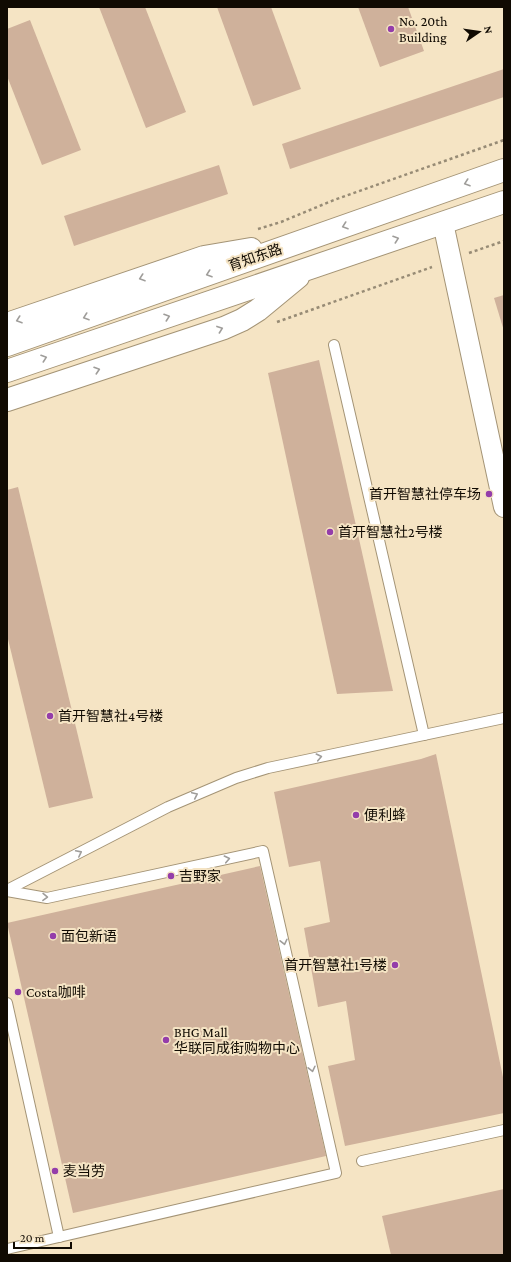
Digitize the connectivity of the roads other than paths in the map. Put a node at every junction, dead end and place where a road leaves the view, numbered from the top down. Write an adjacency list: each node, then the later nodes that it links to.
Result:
1 (504, 170): 4 (main road, 育知东路, one-way to 4)
2 (504, 202): 3 (main road, 育知东路)
3 (443, 223): 5 (main road, 育知东路, one-way to 3); 11 (street)
4 (315, 236): 6 (main road, one-way to 6); 7 (main road, 育知东路, one-way to 7)
5 (324, 263): 9 (main road, 育知东路, one-way to 5); 10 (main road, one-way to 5)
6 (7, 324)
7 (7, 345)
8 (334, 345): 13 (lane)
9 (7, 371)
10 (7, 400)
11 (504, 507)
12 (504, 718): 13 (lane)
13 (424, 735): 14 (lane, one-way to 13)
14 (7, 891): 18 (lane, one-way to 18)
15 (7, 1003): 18 (lane)
16 (504, 1130): 17 (lane)
17 (362, 1161)
18 (59, 1237): 19 (lane)
19 (7, 1249)

